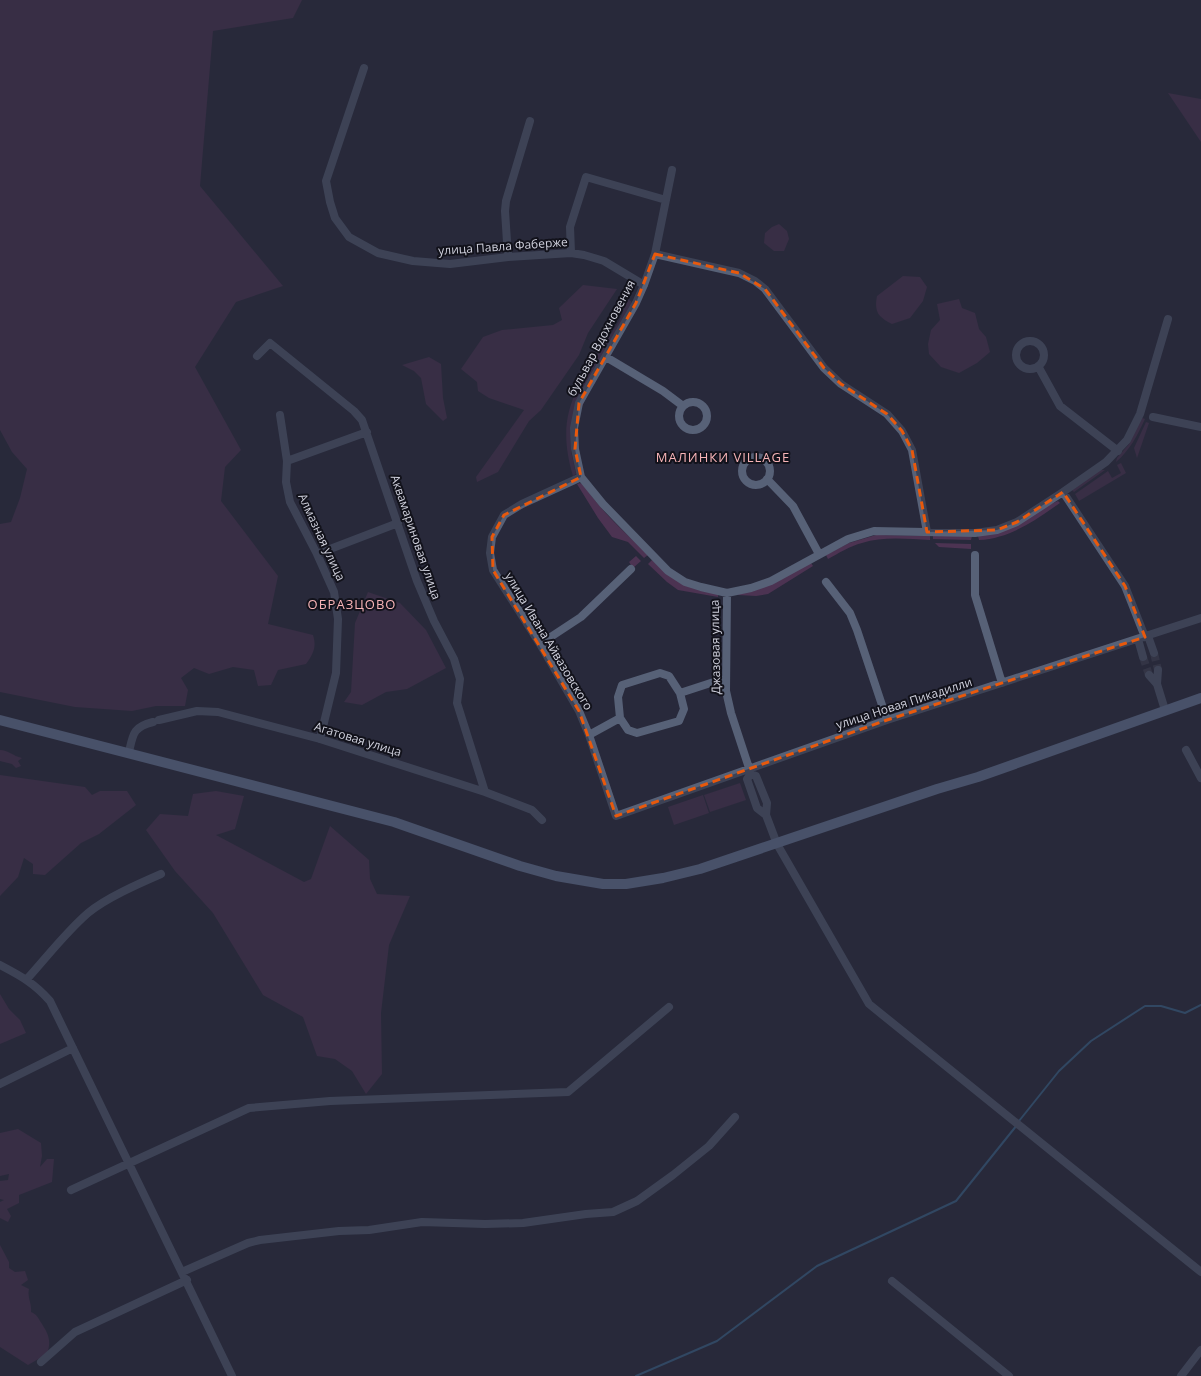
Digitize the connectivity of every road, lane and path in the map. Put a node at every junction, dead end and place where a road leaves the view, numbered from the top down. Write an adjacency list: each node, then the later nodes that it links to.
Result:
1 (364, 68): 7 (street, улица Павла Фаберже)
2 (530, 121): 7 (street)
3 (672, 170): 4 (street, бульвар Вдохновения)
4 (666, 200): 5 (street); 6 (street, бульвар Вдохновения)
5 (571, 252): 7 (street, улица Павла Фаберже); 8 (street, улица Павла Фаберже)
6 (655, 254): 8 (street, бульвар Вдохновения); 24 (street)
7 (508, 257)
8 (644, 285): 11 (street, бульвар Вдохновения)
9 (1168, 319): 18 (street, бульвар Вдохновения)
10 (257, 356): 17 (street, Аквамариновая улица)
11 (606, 357): 13 (street); 20 (street, бульвар Вдохновения)
12 (1038, 366): 18 (street)
13 (683, 406)
14 (280, 415): 19 (street, Алмазная улица)
15 (1153, 417): 16 (street)
16 (1201, 427)
17 (367, 432): 19 (street); 23 (street, Аквамариновая улица)
18 (1118, 451): 22 (street, бульвар Вдохновения)
19 (287, 461): 25 (street, Алмазная улица)
20 (581, 477): 30 (street, бульвар Вдохновения); 33 (street, улица Ивана Айвазовского)
21 (767, 479): 26 (street)
22 (1063, 492): 24 (street, бульвар Вдохновения); 32 (street)
23 (398, 523): 25 (street); 53 (street, Аквамариновая улица)
24 (927, 532): 26 (street, бульвар Вдохновения)
25 (317, 554): 48 (street, Алмазная улица)
26 (819, 554): 30 (street, бульвар Вдохновения)
27 (975, 555): 39 (street)
28 (631, 569): 33 (street)
29 (826, 582): 46 (street)
30 (727, 592): 38 (street, Джазовая улица)
31 (1201, 618): 32 (street, улица Новая Пикадилли)
32 (1144, 637): 34 (street); 35 (street); 39 (street, улица Новая Пикадилли)
33 (540, 644): 47 (street, улица Ивана Айвазовского)
34 (1154, 653)
35 (1143, 657)
36 (1158, 670): 40 (street)
37 (1148, 675): 40 (street)
38 (726, 678): 41 (street); 51 (street, Джазовая улица)
39 (1002, 683): 46 (street, улица Новая Пикадилли)
40 (1157, 684): 43 (street)
41 (680, 693): 44 (street); 44 (street)
42 (1201, 698): 43 (street)
43 (1166, 710): 56 (street)
44 (620, 718): 47 (street)
45 (0, 720): 50 (street)
46 (887, 720): 51 (street, улица Новая Пикадилли)
47 (589, 735): 54 (street, улица Ивана Айвазовского)
48 (320, 739): 50 (street, Агатовая улица); 53 (street, Агатовая улица)
49 (1186, 750): 52 (street)
50 (129, 752): 56 (street)
51 (750, 772): 54 (street, улица Новая Пикадилли); 56 (street, Джазовая улица)
52 (1201, 778)
53 (485, 792): 55 (street, Агатовая улица)
54 (616, 816)
55 (542, 820)
56 (777, 844): 67 (street, Джазовая улица)
57 (161, 874): 59 (street)
58 (0, 965): 59 (street)
59 (27, 979): 61 (street)
60 (669, 1007): 64 (street)
61 (73, 1048): 62 (street); 64 (street)
62 (0, 1084)
63 (735, 1117): 66 (street)
64 (129, 1163): 65 (street); 66 (street)
65 (71, 1190)
66 (182, 1272): 68 (street)
67 (1201, 1272)
68 (187, 1280): 71 (street); 72 (street)
69 (892, 1281): 73 (street)
70 (1201, 1350): 74 (street)
71 (41, 1362)
72 (232, 1376)
73 (1009, 1376)
74 (1181, 1376)

